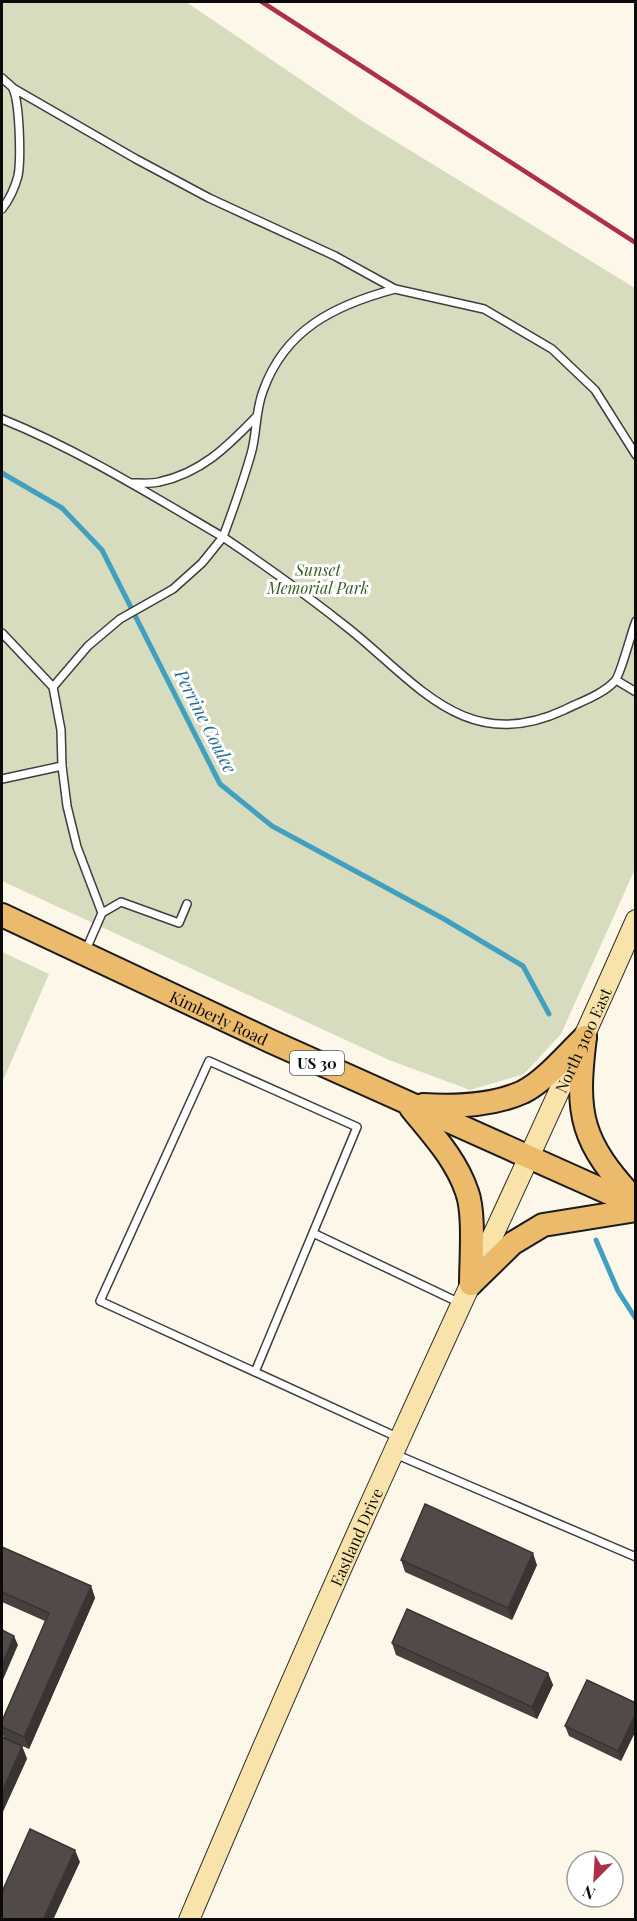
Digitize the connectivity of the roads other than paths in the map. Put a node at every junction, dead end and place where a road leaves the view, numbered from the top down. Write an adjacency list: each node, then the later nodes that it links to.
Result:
1 (2, 78): 2 (lane)
2 (13, 88): 3 (lane); 4 (lane)
3 (2, 209)
4 (395, 289): 5 (lane); 7 (lane)
5 (256, 417): 8 (lane); 9 (lane)
6 (2, 419): 8 (lane)
7 (636, 456)
8 (130, 483): 9 (lane)
9 (223, 537): 12 (lane); 13 (lane)
10 (636, 621): 12 (lane)
11 (2, 633): 13 (lane)
12 (616, 680): 14 (lane)
13 (53, 687): 15 (lane)
14 (636, 692)
15 (62, 766): 16 (lane); 18 (lane)
16 (2, 779)
17 (187, 904): 18 (lane)
18 (102, 913): 21 (lane)
19 (2, 915): 21 (main road, Kimberly Road / US 30)
20 (636, 920): 22 (main road, North 3100 East)
21 (84, 954): 23 (main road, Kimberly Road / US 30)
22 (585, 1037): 23 (main road); 24 (main road, North 3100 East); 25 (main road)
23 (408, 1104): 24 (main road, Kimberly Road / US 30); 29 (main road)
24 (529, 1157): 26 (main road, Kimberly Road / US 30); 29 (main road, Eastland Drive)
25 (636, 1201)
26 (636, 1205)
27 (636, 1210): 29 (main road)
28 (313, 1233): 29 (lane); 30 (lane); 30 (lane)
29 (466, 1294): 31 (main road, Eastland Drive)
30 (255, 1372): 31 (lane)
31 (396, 1445): 32 (lane); 33 (main road, Eastland Drive)
32 (636, 1557)
33 (189, 1920)

